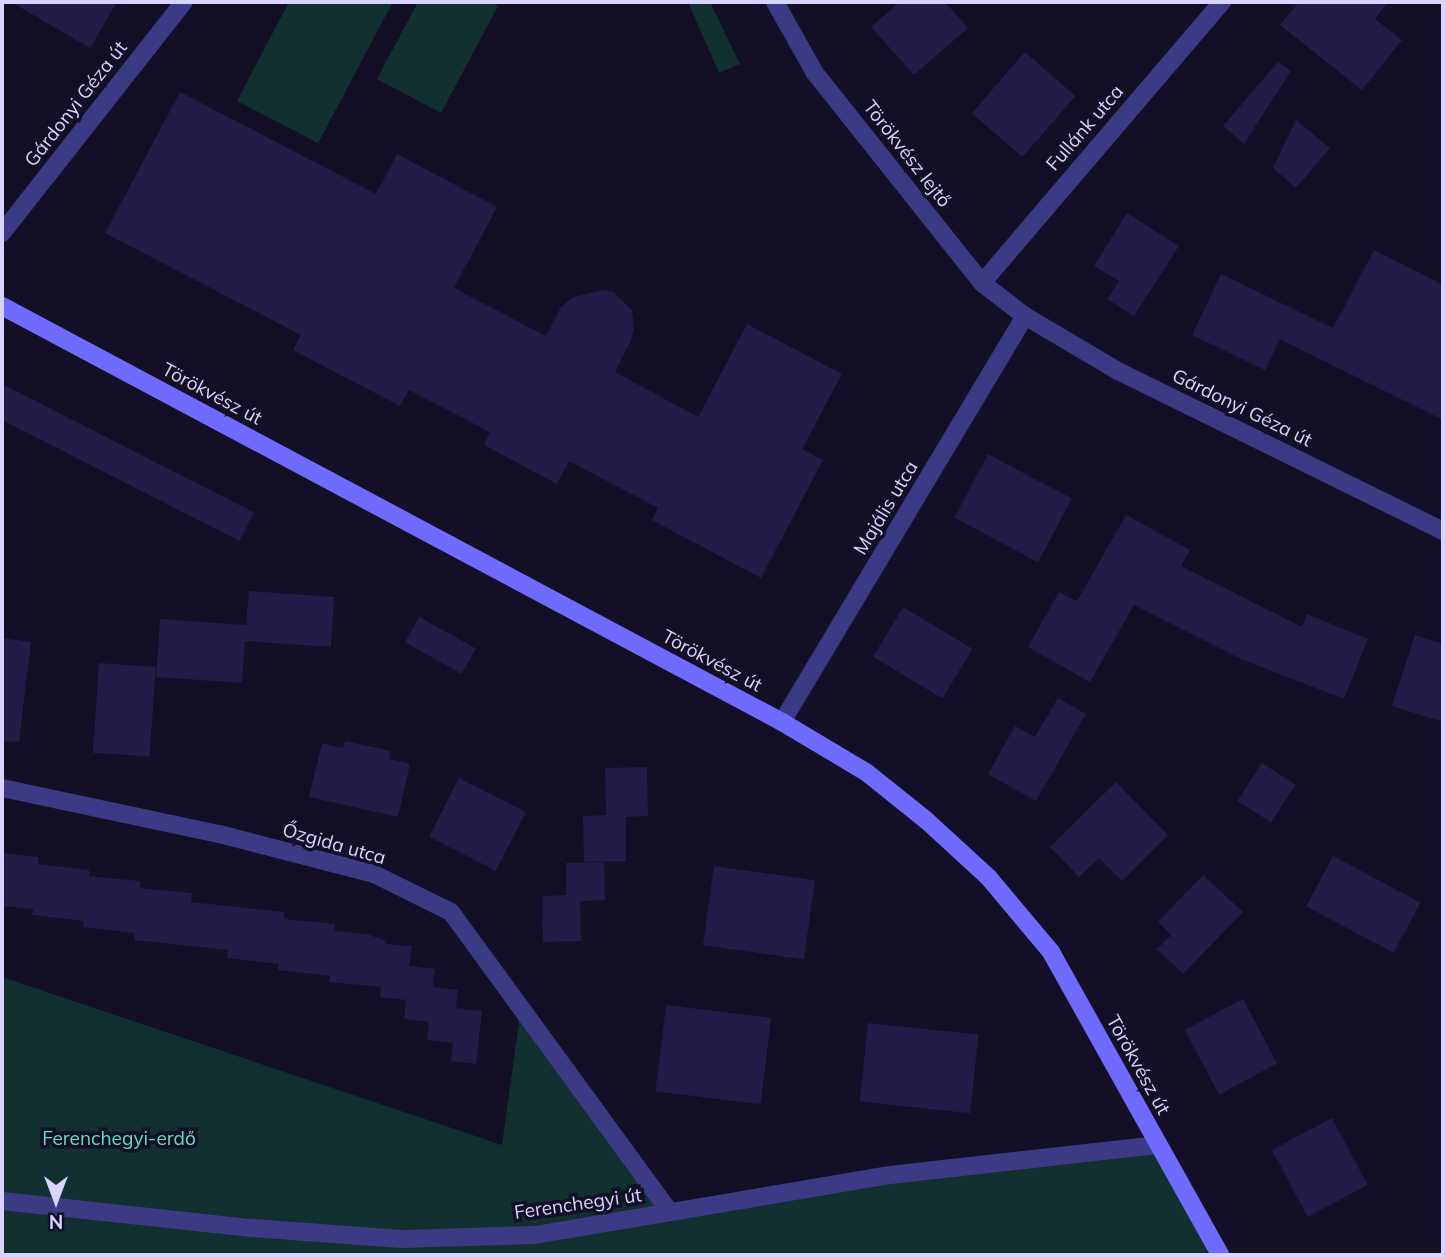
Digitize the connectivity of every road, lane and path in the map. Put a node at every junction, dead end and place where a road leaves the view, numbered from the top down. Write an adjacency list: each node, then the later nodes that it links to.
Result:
1 (184, 2): 4 (street, Gárdonyi Géza út)
2 (775, 2): 5 (street, Törökvész lejtő)
3 (1222, 2): 5 (street, Fullánk utca)
4 (2, 233)
5 (982, 284): 7 (street, Törökvész lejtő)
6 (2, 306): 9 (street, Törökvész út)
7 (1025, 316): 8 (street, Gárdonyi Géza út); 9 (street, Majális utca)
8 (1443, 531)
9 (782, 722): 11 (street, Törökvész út)
10 (2, 788): 13 (street, Őzgida utca)
11 (1158, 1145): 13 (street, Ferenchegyi út); 14 (street, Törökvész út)
12 (2, 1200): 13 (street, Ferenchegyi út)
13 (670, 1212)
14 (1220, 1255)

